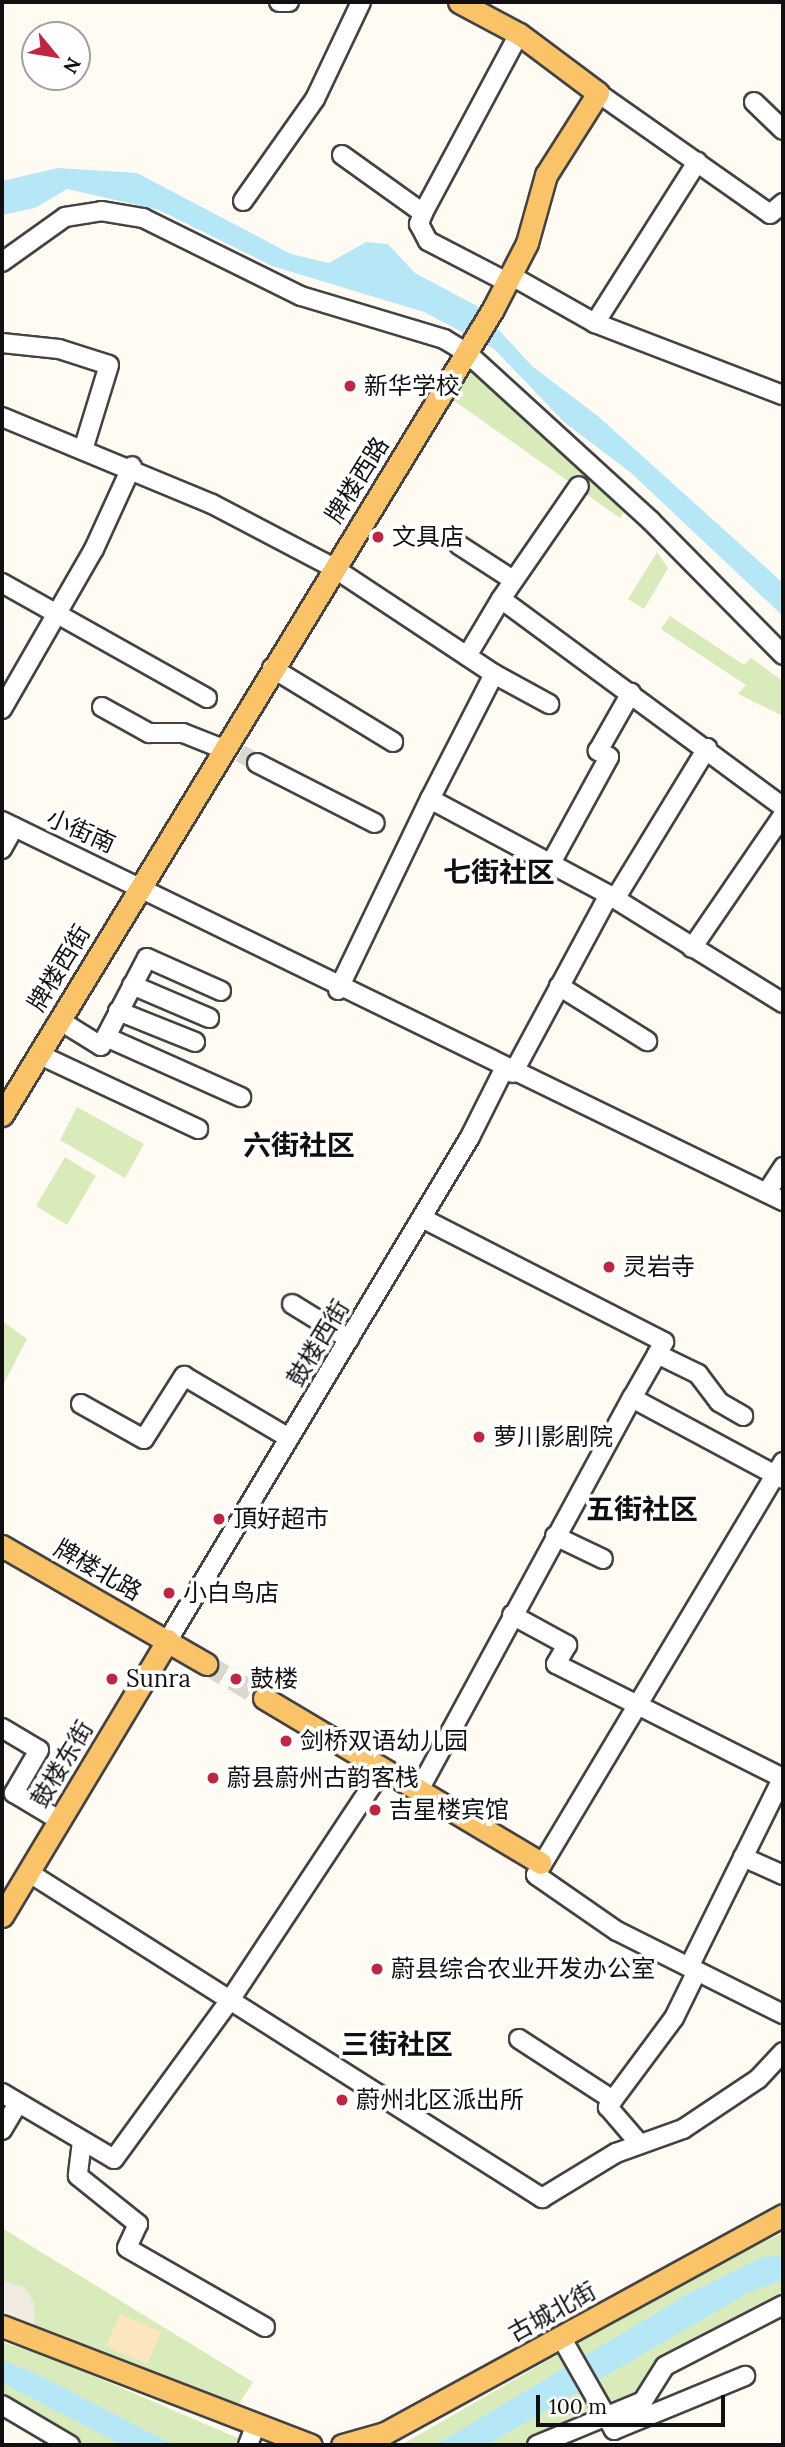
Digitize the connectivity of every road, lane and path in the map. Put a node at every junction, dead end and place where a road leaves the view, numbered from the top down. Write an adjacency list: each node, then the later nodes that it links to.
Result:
1 (279, 2): 2 (street)
2 (289, 2)
3 (361, 2): 11 (street)
4 (459, 2): 5 (main road)
5 (519, 34): 6 (main road); 13 (street)
6 (598, 93): 10 (street); 15 (main road, 牌楼西路)
7 (754, 102): 8 (street)
8 (783, 130)
9 (341, 155): 13 (street)
10 (696, 162): 12 (street); 16 (street)
11 (243, 201)
12 (783, 204)
13 (423, 213): 15 (street)
14 (2, 262): 18 (street)
15 (508, 279): 16 (street); 18 (main road, 牌楼西路)
16 (595, 323): 19 (street)
17 (2, 343): 21 (street)
18 (467, 350): 25 (main road, 牌楼西路); 30 (street)
19 (783, 395)
20 (2, 417): 21 (street)
21 (84, 447): 22 (street)
22 (132, 466): 25 (street); 29 (street)
23 (579, 486): 26 (street)
24 (459, 545): 26 (street)
25 (334, 568): 31 (street); 32 (main road, 牌楼西路)
26 (513, 580): 28 (street)
27 (2, 583): 29 (street)
28 (500, 598): 31 (street); 34 (street)
29 (56, 610): 35 (street); 38 (street)
30 (783, 655)
31 (467, 656): 33 (street)
32 (272, 668): 39 (street); 41 (main road, 牌楼西路)
33 (494, 674): 36 (street); 43 (street)
34 (631, 693): 40 (street); 49 (street)
35 (207, 698)
36 (549, 704)
37 (102, 707): 41 (street)
38 (2, 709)
39 (393, 742)
40 (707, 748): 44 (street); 51 (street, 鼓楼西街)
41 (229, 749): 50 (main road, 牌楼西路)
42 (257, 763): 46 (street)
43 (430, 799): 49 (street); 55 (street)
44 (783, 807)
45 (783, 816): 52 (street)
46 (375, 823)
47 (8, 824): 48 (street); 50 (street, 小街南)
48 (2, 849)
49 (551, 863): 51 (street)
50 (140, 884): 55 (street, 小街南); 60 (main road, 牌楼西街)
51 (612, 897): 52 (street); 54 (street, 鼓楼西街)
52 (692, 948): 57 (street)
53 (132, 985): 56 (street); 58 (street); 59 (street)
54 (559, 986): 62 (street); 65 (street, 鼓楼西街)
55 (338, 990): 65 (street, 小街南)
56 (221, 991)
57 (783, 1003)
58 (118, 1011): 61 (street); 63 (street)
59 (209, 1018)
60 (59, 1020): 61 (street); 64 (main road, 牌楼西街)
61 (106, 1037): 66 (street)
62 (647, 1041)
63 (195, 1042)
64 (38, 1054): 67 (main road, 牌楼西街); 68 (street)
65 (508, 1071): 70 (street, 小街南); 72 (street, 鼓楼西街)
66 (241, 1097)
67 (2, 1115)
68 (198, 1129)
69 (783, 1167): 70 (street)
70 (767, 1192): 71 (street, 小街南)
71 (783, 1201)
72 (422, 1218): 74 (street, 鼓楼西街); 75 (street)
73 (292, 1304): 74 (street)
74 (349, 1339): 79 (street, 鼓楼西街)
75 (657, 1354): 76 (street); 78 (street)
76 (632, 1398): 80 (street); 81 (street)
77 (81, 1404): 79 (street)
78 (743, 1416)
79 (289, 1438): 85 (street, 鼓楼西街)
80 (781, 1472): 88 (street)
81 (555, 1536): 83 (street); 84 (street)
82 (2, 1546): 85 (main road, 牌楼北路)
83 (603, 1559)
84 (512, 1615): 88 (street); 92 (street)
85 (168, 1640): 86 (main road, 牌楼北路); 93 (main road, 鼓楼东街)
86 (206, 1664)
87 (264, 1698): 90 (main road)
88 (637, 1704): 91 (street); 95 (street)
89 (2, 1728): 93 (street)
90 (383, 1769): 92 (main road); 100 (street)
91 (783, 1777): 94 (street)
92 (419, 1790): 95 (main road)
93 (60, 1820): 96 (main road, 鼓楼东街)
94 (743, 1857): 97 (street); 99 (street)
95 (541, 1863): 99 (street)
96 (28, 1872): 98 (main road, 鼓楼东街); 100 (street)
97 (783, 1875)
98 (2, 1916)
99 (693, 1969): 101 (street); 105 (street)
100 (230, 2000): 108 (street); 109 (street)
101 (783, 2014)
102 (519, 2039): 105 (street)
103 (783, 2052): 109 (street)
104 (2, 2093): 106 (street)
105 (613, 2100): 109 (street)
106 (18, 2103): 107 (street); 108 (street)
107 (2, 2130)
108 (82, 2141): 113 (street)
109 (639, 2143)
110 (783, 2215): 114 (main road, 古城北街)
111 (783, 2305): 117 (street)
112 (2, 2326): 118 (main road)
113 (265, 2327)
114 (565, 2344): 117 (street); 121 (main road, 古城北街)
115 (745, 2376): 117 (street)
116 (2, 2404): 119 (street)
117 (609, 2425): 122 (street)
118 (250, 2439): 120 (main road)
119 (70, 2445)
120 (311, 2445)
121 (342, 2445)
122 (537, 2445)

